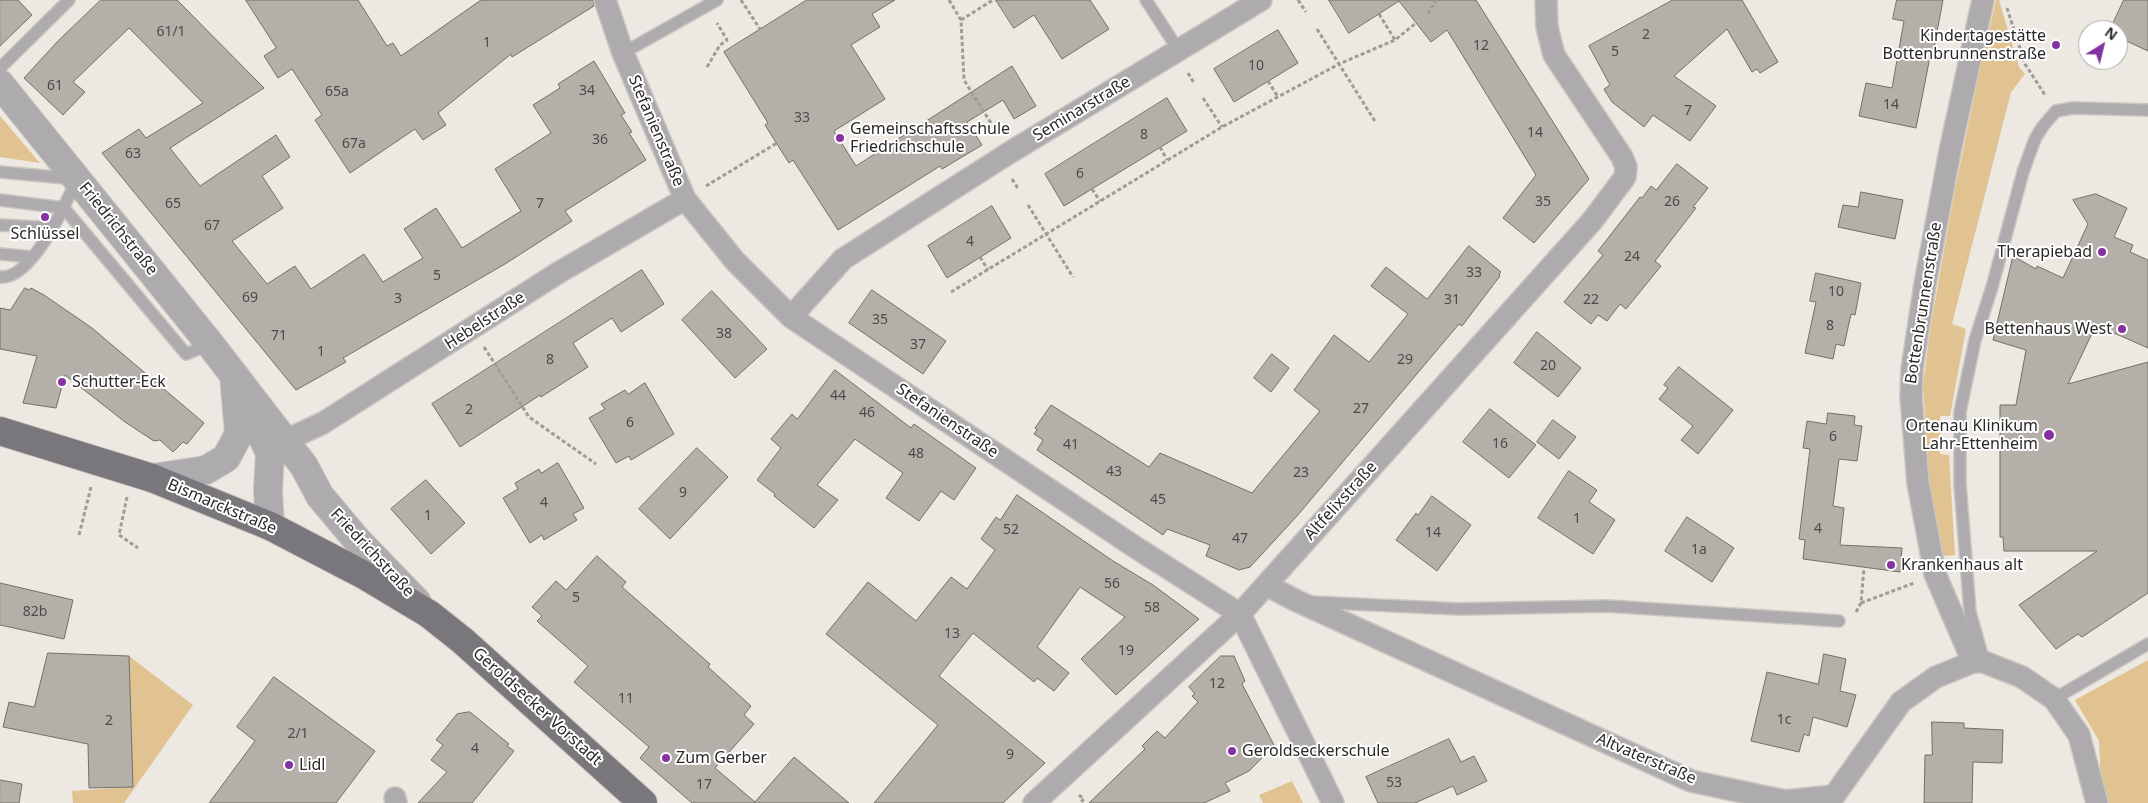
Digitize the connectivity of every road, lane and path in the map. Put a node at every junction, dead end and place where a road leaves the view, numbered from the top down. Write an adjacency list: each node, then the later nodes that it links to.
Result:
1 (69, 0): 28 (lane)
2 (605, 0): 24 (street, Stefanienstraße)
3 (717, 0): 24 (lane)
4 (741, 0): 20 (path)
5 (949, 0): 17 (path)
6 (993, 0): 17 (path)
7 (1146, 0): 23 (lane)
8 (1261, 0): 23 (street, Seminarstraße)
9 (1298, 0): 14 (path)
10 (1436, 0): 16 (path)
11 (1546, 0): 72 (street, Altfelixstraße)
12 (1983, 0): 71 (street, Bottenbrunnenstraße)
13 (2004, 0): 32 (path)
14 (1306, 12)
15 (1379, 14): 22 (path)
16 (1428, 14)
17 (961, 20): 35 (path)
18 (1416, 23): 22 (path)
19 (1317, 28): 25 (path)
20 (760, 29)
21 (727, 40): 26 (path)
22 (1394, 40): 25 (path)
23 (1179, 51): 58 (street, Seminarstraße)
24 (623, 53): 43 (street, Stefanienstraße)
25 (1339, 64): 29 (path); 33 (path)
26 (707, 67)
27 (1268, 81): 29 (path)
28 (1, 83): 40 (street, Friedrichstraße)
29 (1278, 97): 34 (path)
30 (1203, 98): 34 (path)
31 (2148, 110): 32 (lane)
32 (2056, 111): 79 (lane)
33 (1376, 123)
34 (1222, 127): 38 (path)
35 (996, 130)
36 (777, 143): 41 (path)
37 (1160, 148): 38 (path)
38 (1167, 160): 45 (path)
39 (0, 172): 40 (lane)
40 (76, 179): 47 (lane); 60 (street, Friedrichstraße)
41 (706, 186)
42 (1092, 189): 45 (path)
43 (685, 199): 58 (street, Stefanienstraße); 59 (street, Hebelstraße)
44 (0, 200): 47 (lane)
45 (1100, 201): 50 (path)
46 (1028, 206): 50 (path)
47 (64, 208): 49 (lane); 60 (lane)
48 (0, 225): 49 (lane)
49 (53, 228): 52 (lane)
50 (1047, 234): 54 (path); 56 (path)
51 (0, 254): 52 (lane)
52 (32, 257): 55 (lane)
53 (980, 258): 54 (path)
54 (988, 270): 57 (path)
55 (0, 277)
56 (1073, 277)
57 (951, 292)
58 (791, 317): 76 (street, Stefanienstraße)
59 (473, 329): 63 (street, Hebelstraße); 65 (path)
60 (210, 344): 61 (street, Friedrichstraße)
61 (234, 375): 63 (street, Friedrichstraße); 66 (street); 67 (street, Friedrichstraße)
62 (0, 431): 64 (main road, Bismarckstraße)
63 (284, 441): 67 (street, Friedrichstraße); 75 (street, Friedrichstraße)
64 (98, 461): 66 (main road, Bismarckstraße); 68 (path)
65 (596, 464)
66 (142, 475): 67 (main road, Bismarckstraße); 69 (path)
67 (270, 526): 75 (main road, Bismarckstraße)
68 (79, 535)
69 (138, 548)
70 (1864, 568): 74 (path)
71 (1935, 574): 74 (path); 79 (street, Bottenbrunnenstraße)
72 (1266, 585): 73 (street, Altvaterstraße); 76 (street, Altfelixstraße)
73 (1297, 601): 77 (lane); 82 (street, Altvaterstraße)
74 (1861, 603): 77 (path)
75 (429, 614): 83 (main road, Geroldsecker Vorstadt)
76 (1240, 614): 84 (street, Altfelixstraße); 86 (street)
77 (1839, 621)
78 (2148, 644): 80 (lane)
79 (1978, 662): 80 (street); 82 (street, Altvaterstraße)
80 (2054, 699): 87 (street)
81 (1079, 795): 85 (path)
82 (1835, 799)
83 (643, 803)
84 (1034, 803)
85 (1080, 803)
86 (1332, 803)
87 (2097, 803)

